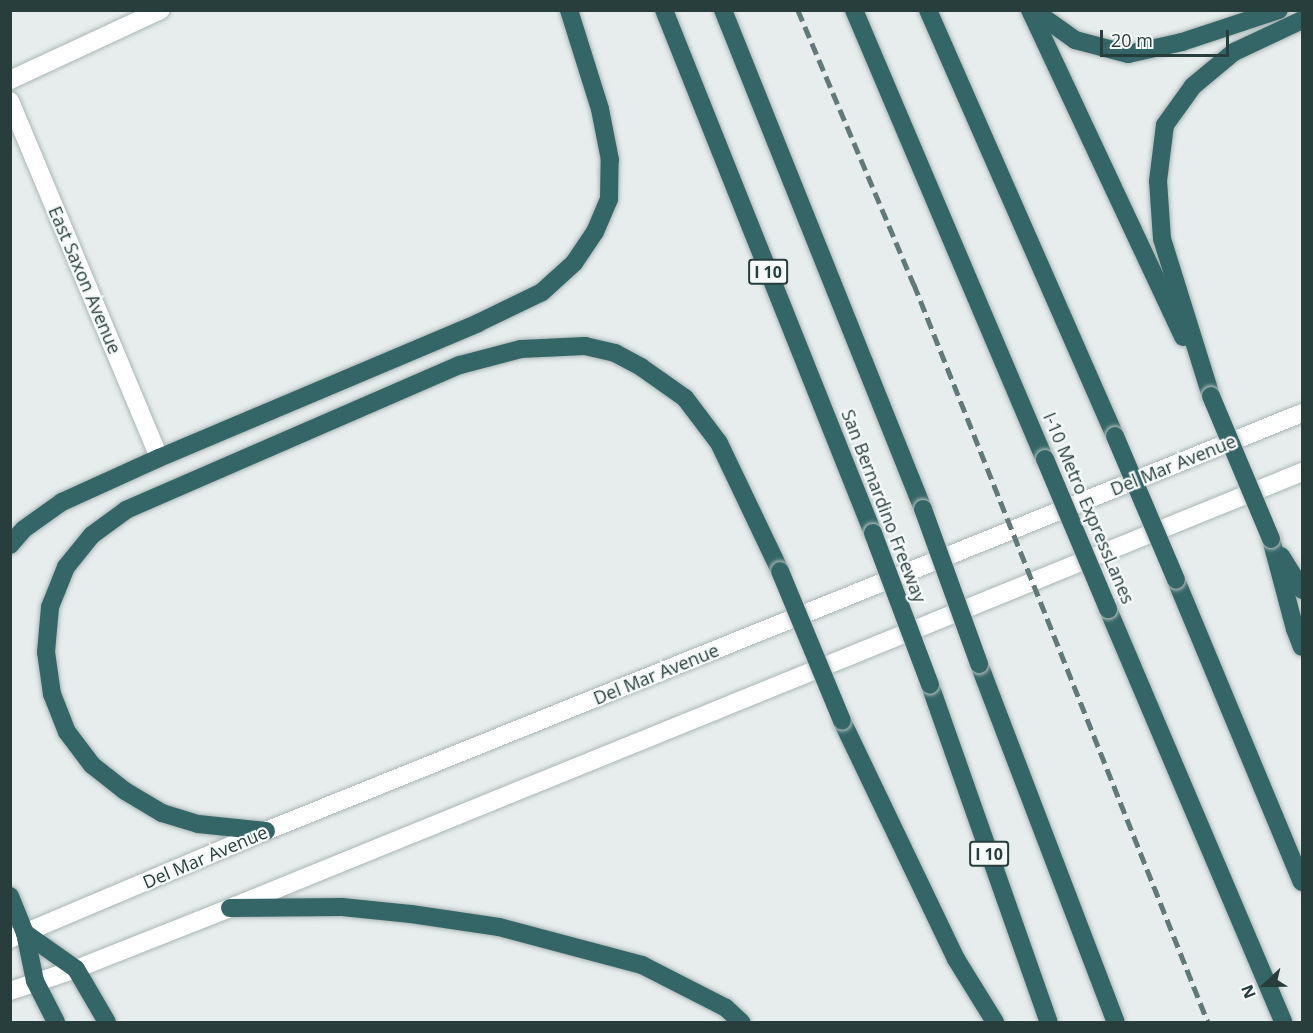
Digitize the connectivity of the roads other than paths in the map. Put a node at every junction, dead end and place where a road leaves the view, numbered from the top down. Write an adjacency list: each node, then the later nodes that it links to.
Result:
1 (161, 10): 10 (main road)
2 (568, 10): 14 (highway)
3 (664, 10): 32 (highway, San Bernardino Freeway / I 10, bridge)
4 (723, 10): 33 (highway, bridge)
5 (854, 10): 34 (highway, I-10 Metro ExpressLanes, bridge)
6 (928, 10): 21 (highway, bridge)
7 (1031, 10): 8 (highway); 12 (highway)
8 (1279, 10)
9 (1302, 20): 12 (highway)
10 (10, 80)
11 (10, 101): 14 (main road, East Saxon Avenue)
12 (1211, 396): 16 (highway, bridge)
13 (1302, 413): 20 (main road, Del Mar Avenue)
14 (159, 458): 17 (highway)
15 (1302, 472): 23 (main road)
16 (1271, 539): 18 (highway); 19 (highway)
17 (10, 545)
18 (1302, 590)
19 (1302, 647)
20 (267, 831): 24 (main road, Del Mar Avenue); 31 (highway, bridge)
21 (1302, 882)
22 (10, 896): 24 (highway)
23 (230, 908): 25 (main road); 30 (highway)
24 (18, 936): 25 (highway); 26 (highway)
25 (76, 969): 26 (main road); 29 (highway)
26 (35, 981): 27 (main road); 28 (highway)
27 (10, 991)
28 (56, 1023)
29 (107, 1023)
30 (741, 1023)
31 (995, 1023)
32 (1049, 1023)
33 (1116, 1023)
34 (1283, 1023)

